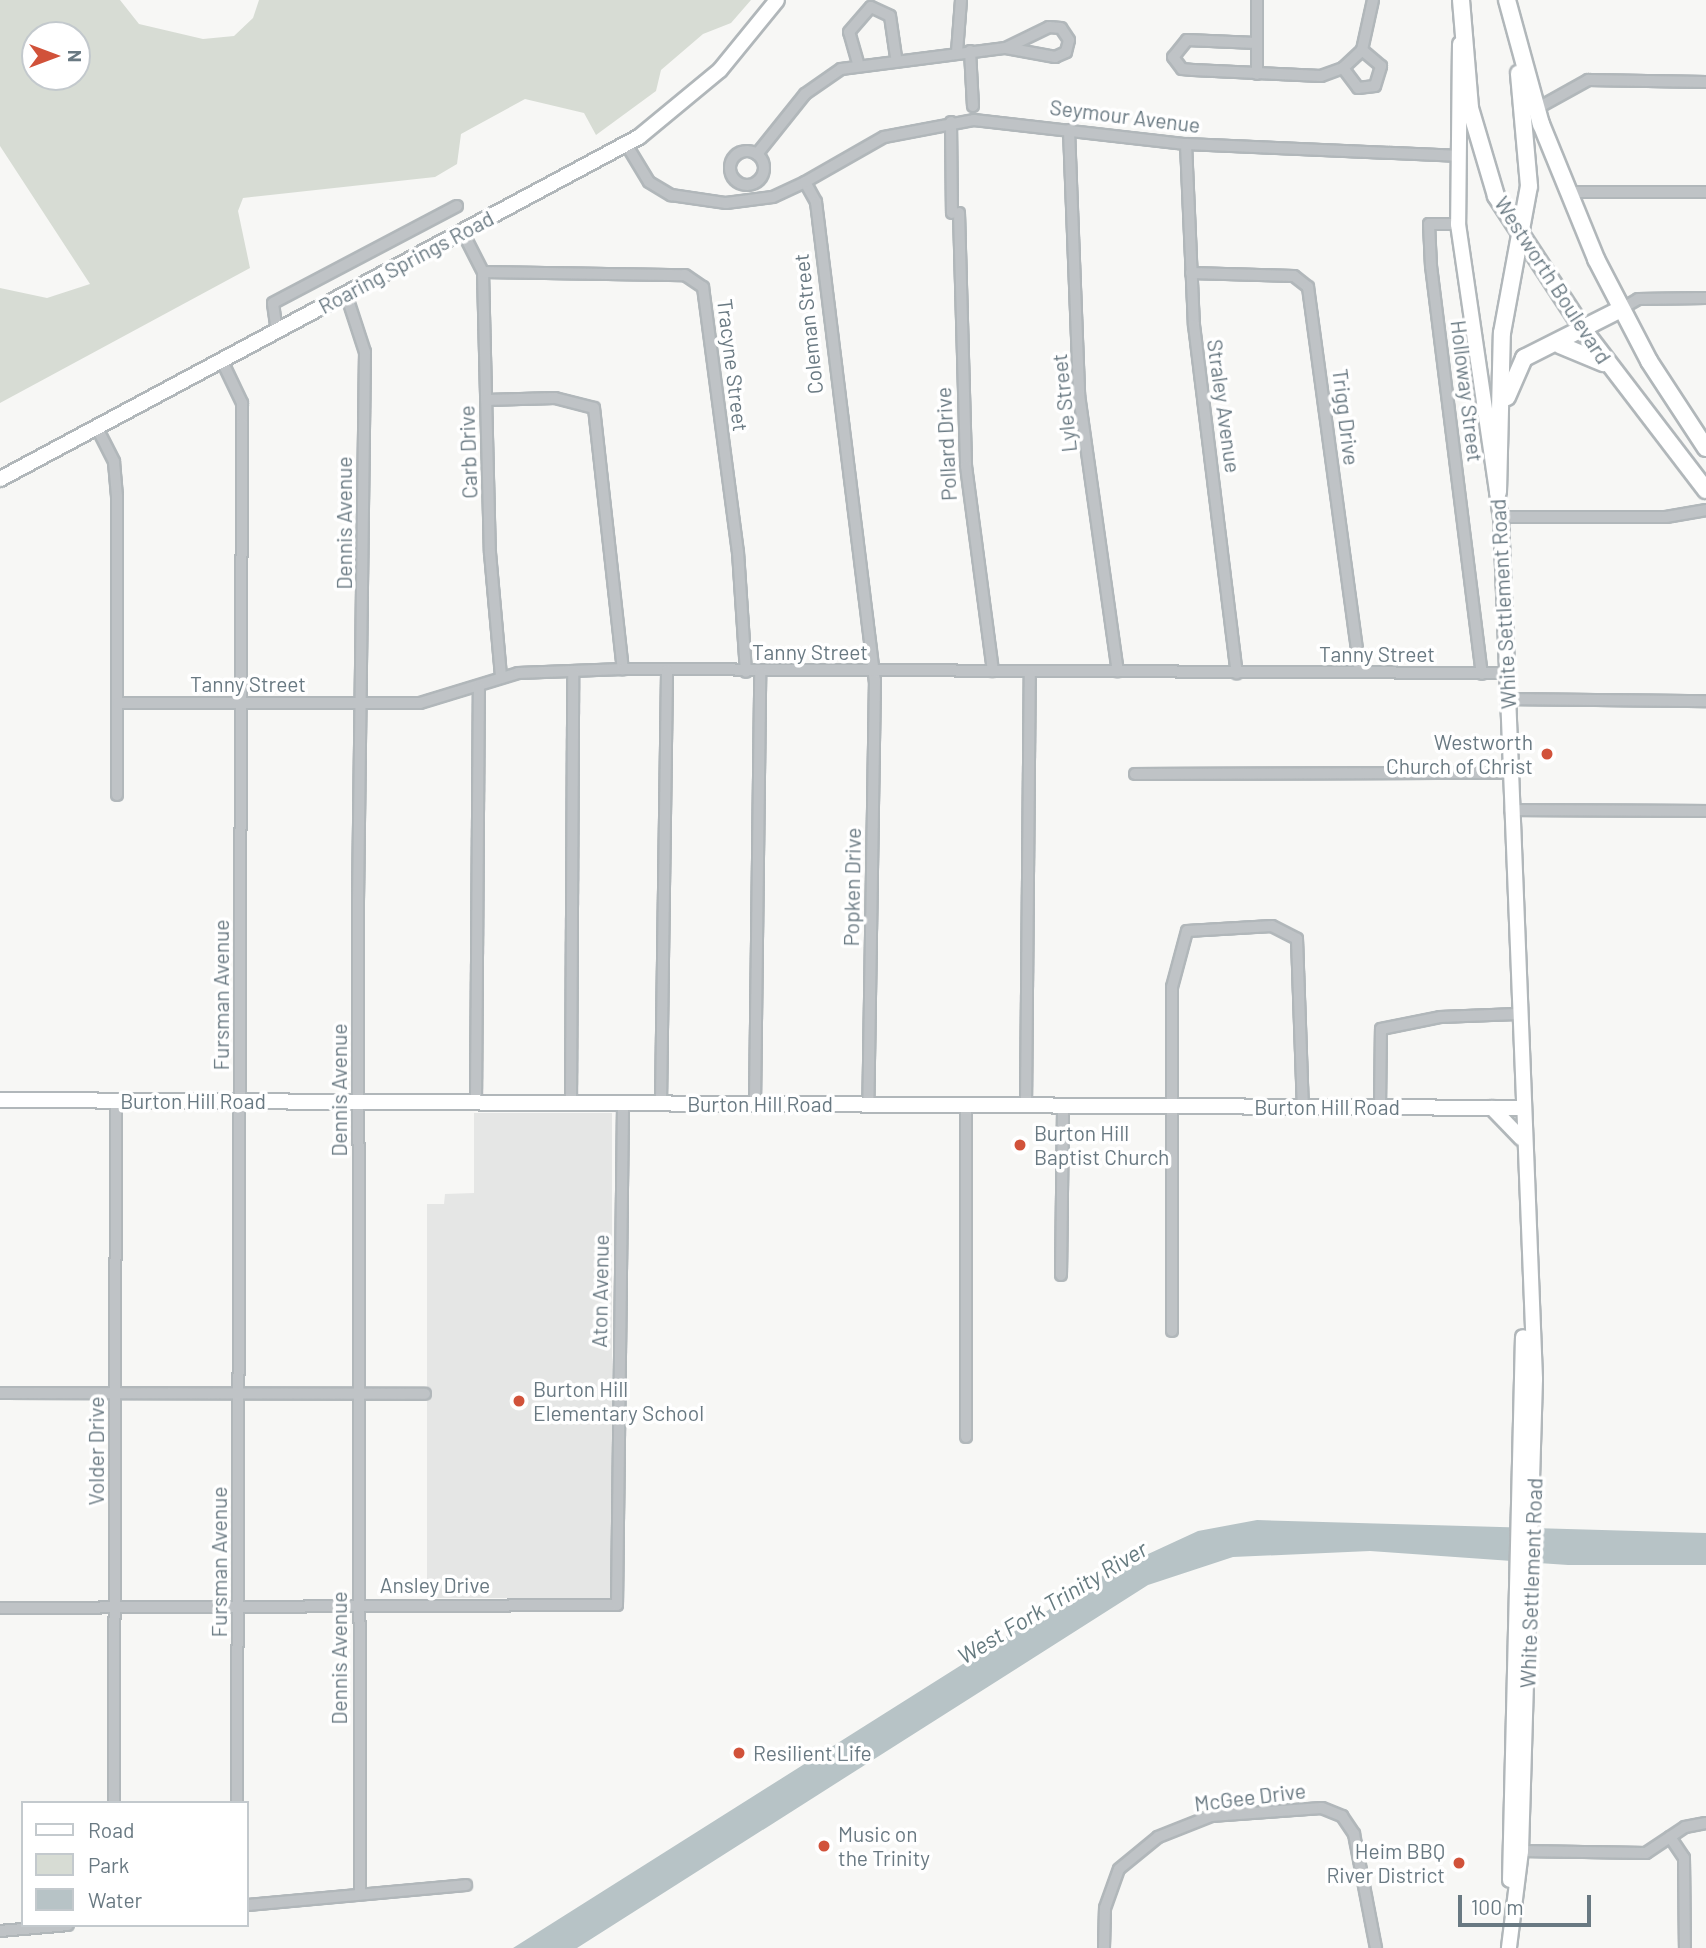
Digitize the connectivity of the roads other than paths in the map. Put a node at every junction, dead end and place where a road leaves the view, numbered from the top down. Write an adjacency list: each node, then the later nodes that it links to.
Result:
1 (777, 0): 23 (street, Roaring Springs Road)
2 (961, 0): 13 (street)
3 (1257, 0): 8 (street)
4 (1373, 0): 11 (street)
5 (1461, 0): 7 (main road, Westworth Boulevard)
6 (1507, 0): 9 (main road, Westworth Boulevard)
7 (1462, 32): 26 (street, White Settlement Road); 35 (main road, Westworth Boulevard)
8 (1256, 43): 17 (street); 17 (street)
9 (1518, 46): 20 (main road, Westworth Boulevard); 35 (main road)
10 (1006, 48): 10 (street); 12 (street)
11 (1362, 50): 16 (street); 16 (street)
12 (970, 51): 13 (street); 19 (street)
13 (957, 52): 14 (street)
14 (896, 57): 15 (street); 15 (street)
15 (858, 63): 25 (street)
16 (1343, 68): 17 (street)
17 (1257, 74)
18 (1706, 82): 20 (street)
19 (973, 106)
20 (1536, 109): 29 (main road, Westworth Boulevard)
21 (951, 122): 22 (street, Seymour Avenue); 28 (street, Seymour Avenue); 58 (street, Pollard Drive)
22 (1069, 130): 24 (street, Seymour Avenue); 60 (street, Lyle Street)
23 (626, 144): 31 (street); 34 (street, Roaring Springs Road)
24 (1186, 144): 26 (street, Seymour Avenue); 37 (street, Straley Avenue)
25 (757, 154): 27 (street); 27 (street)
26 (1456, 156): 33 (street, White Settlement Road)
27 (758, 180): 31 (street)
28 (804, 182): 31 (street); 57 (street, Coleman Street)
29 (1567, 192): 30 (street); 40 (main road, Westworth Boulevard)
30 (1706, 192)
31 (761, 200)
32 (457, 206): 41 (street)
33 (1458, 224): 52 (street, White Settlement Road); 67 (street, Holloway Street)
34 (463, 231): 36 (street, Carb Drive); 38 (street, Roaring Springs Road)
35 (1521, 236): 42 (main road, Westworth Boulevard); 47 (main road)
36 (483, 272): 46 (street, Carb Drive); 62 (street, Tracyne Street)
37 (1191, 273): 64 (street, Trigg Drive); 65 (street, Straley Avenue)
38 (346, 294): 41 (street, Roaring Springs Road); 74 (street, Dennis Avenue)
39 (1706, 298): 40 (street)
40 (1621, 309): 42 (main road); 49 (main road, Westworth Boulevard)
41 (276, 332): 44 (street, Roaring Springs Road)
42 (1585, 332): 43 (main road); 45 (main road, Westworth Boulevard)
43 (1560, 345): 45 (main road); 47 (main road)
44 (222, 361): 48 (street, Roaring Springs Road); 73 (street, Fursman Avenue)
45 (1611, 368): 51 (main road, Westworth Boulevard)
46 (486, 400): 55 (street); 68 (street, Carb Drive)
47 (1501, 419): 52 (main road)
48 (97, 428): 50 (street, Roaring Springs Road); 72 (street)
49 (1706, 448)
50 (0, 479)
51 (1706, 490)
52 (1498, 492): 54 (street, White Settlement Road)
53 (1706, 510): 54 (street)
54 (1501, 517): 66 (street, White Settlement Road)
55 (623, 669): 56 (street, Tanny Street); 61 (street, Tanny Street)
56 (667, 670): 62 (street, Tanny Street); 87 (street)
57 (871, 671): 58 (street, Tanny Street); 63 (street, Tanny Street); 90 (street, Popken Drive)
58 (993, 671): 59 (street, Tanny Street)
59 (1030, 671): 60 (street, Tanny Street); 92 (street)
60 (1118, 671): 65 (street, Tanny Street)
61 (573, 672): 68 (street, Tanny Street); 86 (street)
62 (746, 672): 63 (street, Tanny Street)
63 (760, 672): 89 (street)
64 (1360, 672): 65 (street, Tanny Street); 67 (street, Tanny Street)
65 (1237, 673)
66 (1507, 673): 67 (street, Tanny Street); 70 (street, White Settlement Road)
67 (1482, 674)
68 (501, 676): 69 (street, Tanny Street)
69 (479, 687): 74 (street, Tanny Street); 85 (street)
70 (1508, 699): 71 (street); 75 (street, White Settlement Road)
71 (1706, 701)
72 (118, 703): 73 (street, Tanny Street); 77 (street)
73 (241, 703): 74 (street, Tanny Street); 83 (street, Fursman Avenue)
74 (362, 703): 84 (street, Dennis Avenue)
75 (1509, 773): 76 (street); 78 (street, White Settlement Road)
76 (1135, 774)
77 (117, 795)
78 (1510, 810): 79 (street); 80 (street, White Settlement Road)
79 (1706, 811)
80 (1517, 1014): 96 (street); 98 (street, White Settlement Road)
81 (0, 1100): 82 (street, Burton Hill Road)
82 (116, 1100): 83 (street, Burton Hill Road); 104 (street, Volder Drive)
83 (240, 1101): 84 (street, Burton Hill Road); 105 (street, Fursman Avenue)
84 (359, 1102): 85 (street, Burton Hill Road); 106 (street, Dennis Avenue)
85 (476, 1102): 86 (street, Burton Hill Road)
86 (571, 1103): 88 (street, Burton Hill Road)
87 (661, 1103): 88 (street, Burton Hill Road); 89 (street, Burton Hill Road)
88 (623, 1104): 110 (street, Aton Avenue)
89 (755, 1104): 90 (street, Burton Hill Road)
90 (869, 1105): 91 (street, Burton Hill Road)
91 (966, 1105): 92 (street, Burton Hill Road); 108 (street)
92 (1026, 1105): 93 (street, Burton Hill Road)
93 (1063, 1106): 94 (street, Burton Hill Road); 101 (street)
94 (1175, 1106): 95 (street, Burton Hill Road); 95 (street); 102 (street)
95 (1303, 1107): 96 (street, Burton Hill Road)
96 (1380, 1108): 97 (street, Burton Hill Road)
97 (1492, 1108): 98 (street, Burton Hill Road); 99 (street)
98 (1520, 1108): 99 (street, White Settlement Road)
99 (1521, 1138): 100 (street, White Settlement Road)
100 (1526, 1264): 111 (street, White Settlement Road); 111 (street, White Settlement Road)
101 (1061, 1275)
102 (1172, 1331)
103 (0, 1393): 104 (street)
104 (115, 1393): 105 (street); 113 (street, Volder Drive)
105 (239, 1393): 106 (street); 114 (street, Fursman Avenue)
106 (358, 1394): 107 (street); 109 (street, Dennis Avenue)
107 (425, 1394)
108 (966, 1437)
109 (357, 1604): 110 (street, Ansley Drive); 114 (street, Ansley Drive); 122 (street, Dennis Avenue)
110 (617, 1605)
111 (1524, 1606): 117 (street, White Settlement Road)
112 (0, 1608): 113 (street, Ansley Drive)
113 (114, 1608): 114 (street, Ansley Drive); 115 (street, Volder Drive)
114 (238, 1608): 116 (street, Fursman Avenue)
115 (114, 1801)
116 (237, 1801)
117 (1515, 1819): 120 (street, White Settlement Road); 123 (street, White Settlement Road)
118 (1706, 1823): 119 (street)
119 (1670, 1837): 120 (street); 130 (street)
120 (1521, 1851): 123 (street, White Settlement Road)
121 (466, 1885): 122 (street)
122 (360, 1890): 124 (street)
123 (1511, 1902): 129 (street, White Settlement Road)
124 (248, 1905)
125 (45, 1927): 126 (street)
126 (0, 1931)
127 (1104, 1948): 128 (street, McGee Drive)
128 (1376, 1948)
129 (1509, 1948)
130 (1685, 1948)

